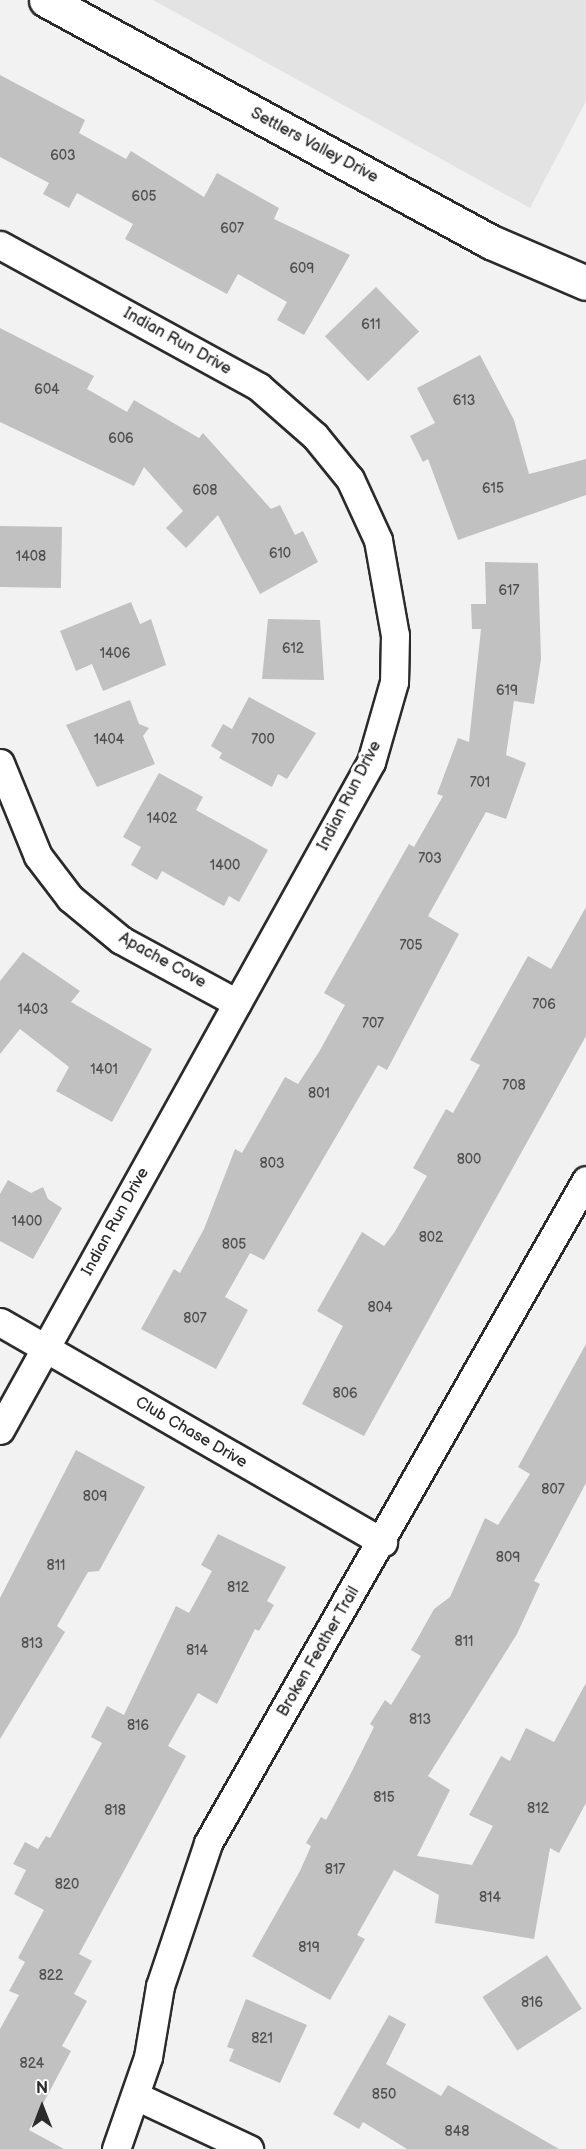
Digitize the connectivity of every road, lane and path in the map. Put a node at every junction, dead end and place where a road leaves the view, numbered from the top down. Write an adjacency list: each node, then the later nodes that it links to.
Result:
1 (46, 0): 3 (street, Settlers Valley Drive)
2 (0, 245): 5 (street, Indian Run Drive)
3 (586, 283)
4 (0, 763): 5 (street, Apache Cove)
5 (237, 1003): 8 (street, Indian Run Drive)
6 (586, 1180): 10 (street, Broken Feather Trail)
7 (0, 1322): 8 (street, Club Chase Drive)
8 (46, 1348): 9 (street, Indian Run Drive); 10 (street, Club Chase Drive)
9 (0, 1430)
10 (383, 1542): 11 (street, Broken Feather Trail)
11 (136, 2096): 12 (street, Broken Feather Trail); 13 (street)
12 (116, 2149)
13 (249, 2149)

